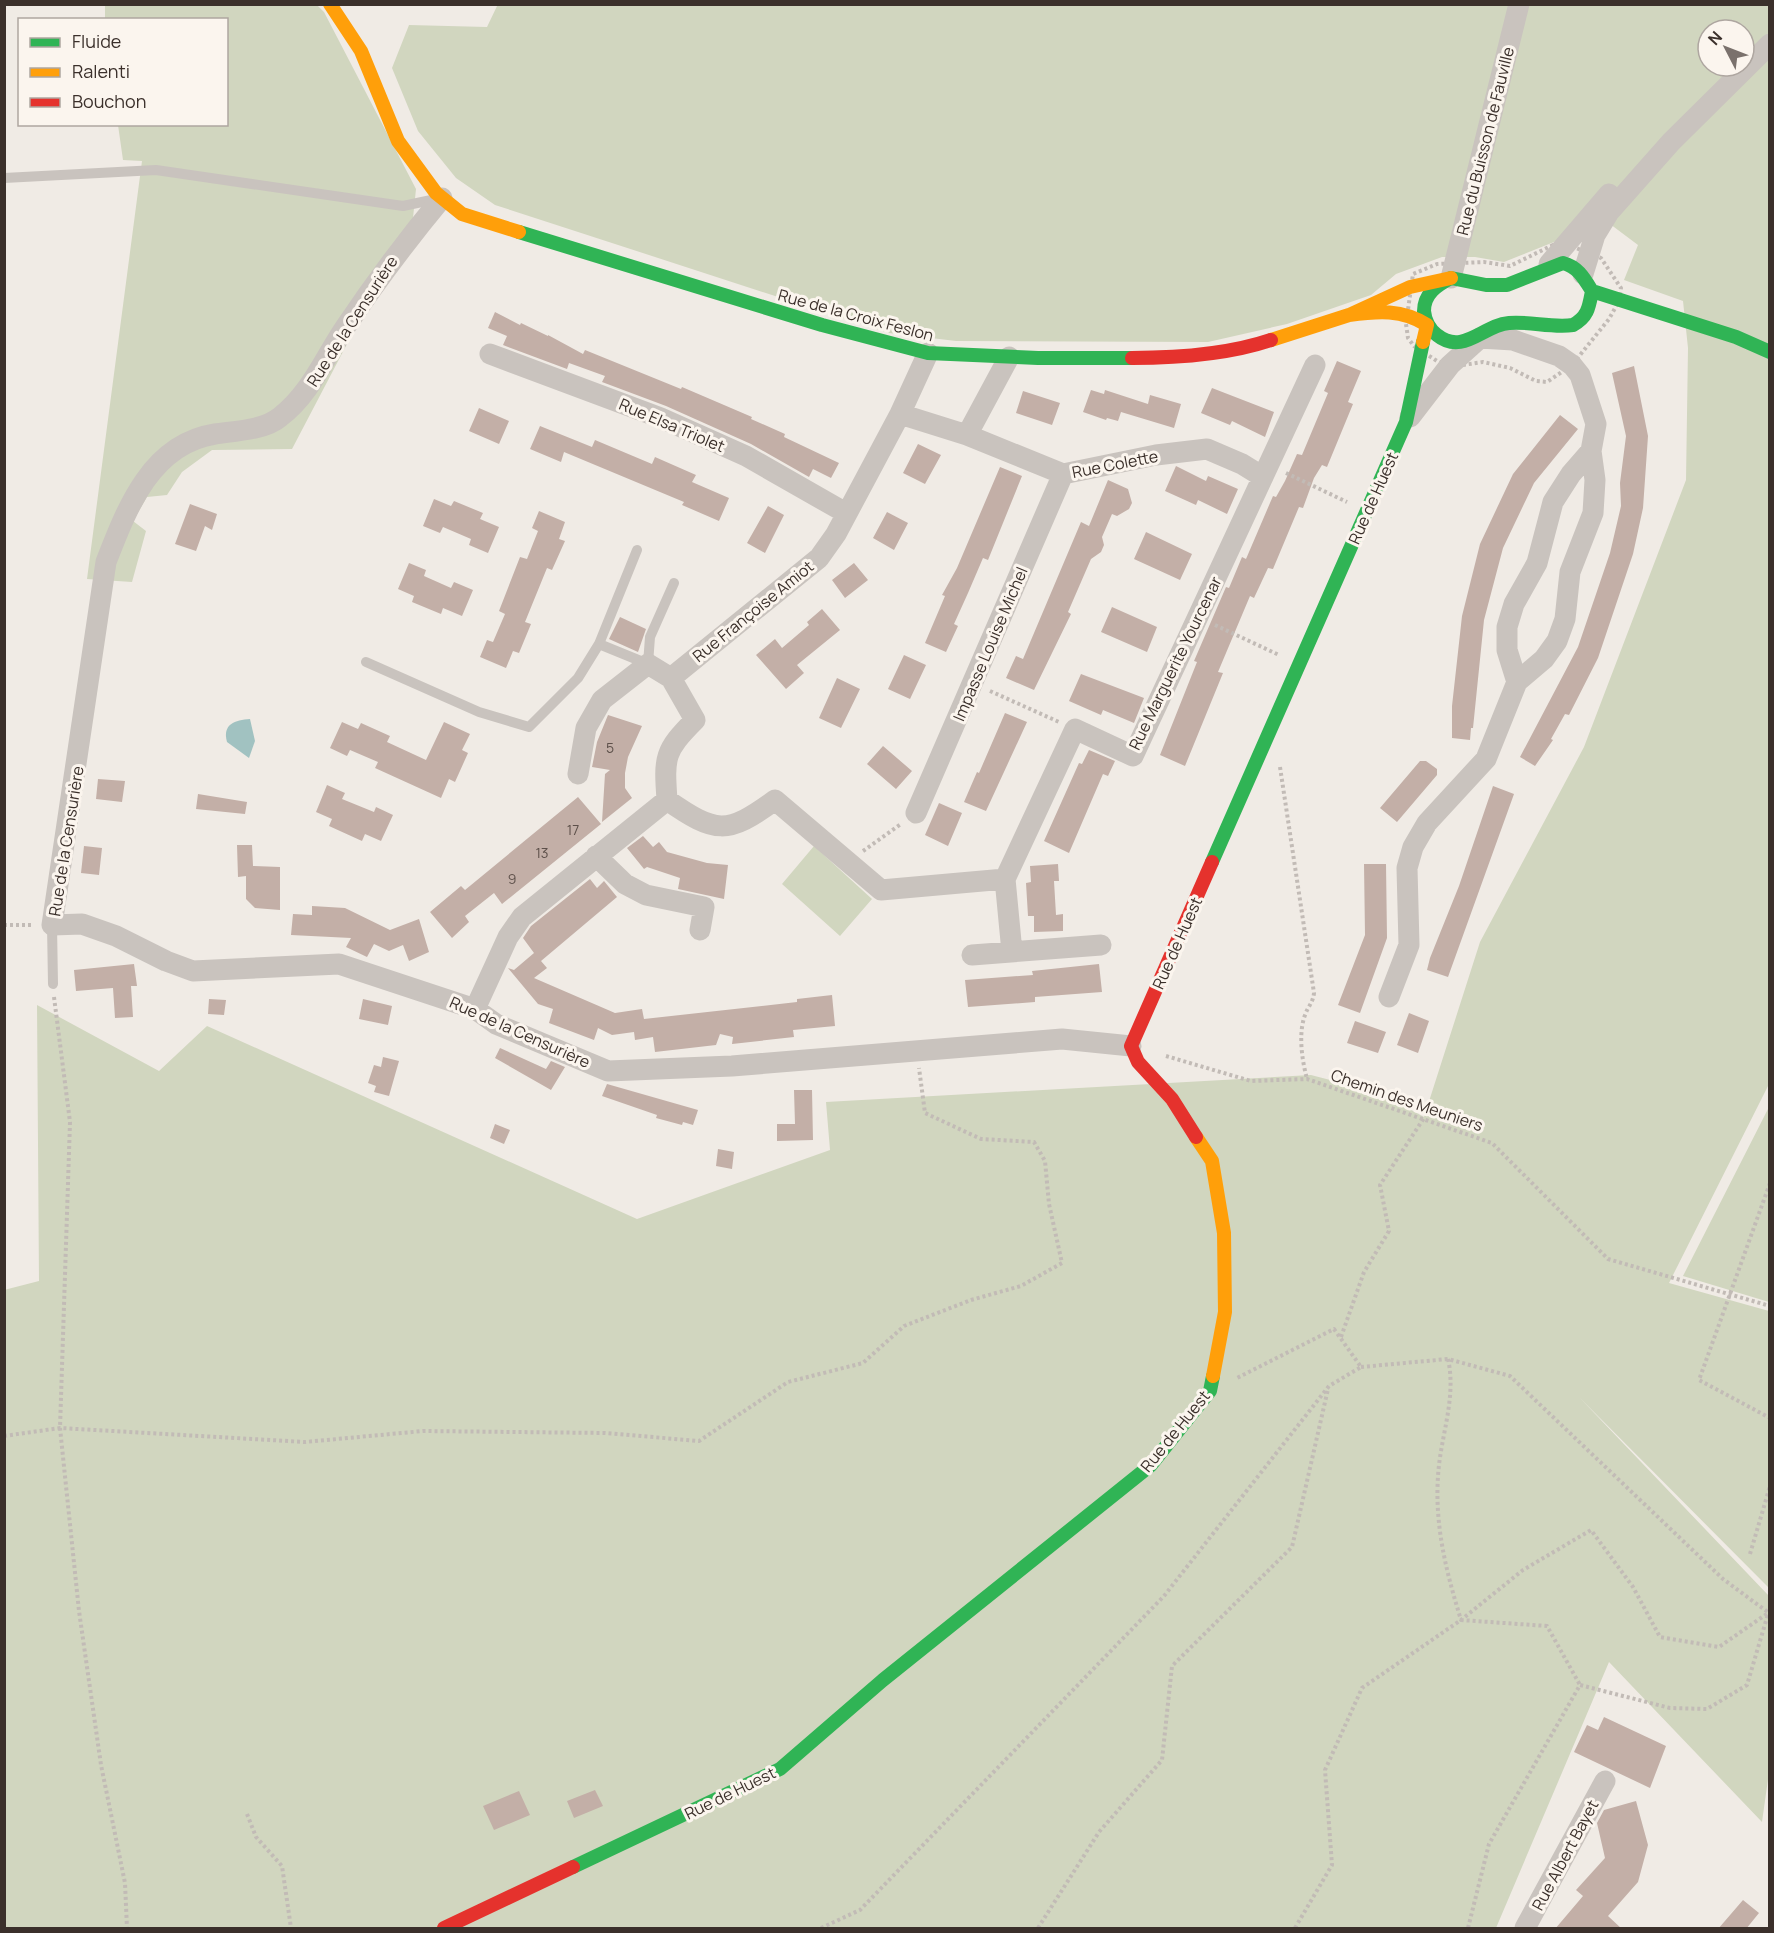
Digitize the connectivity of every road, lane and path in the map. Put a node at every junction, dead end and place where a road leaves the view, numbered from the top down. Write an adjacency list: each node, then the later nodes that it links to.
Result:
1 (330, 4): 6 (street, Rue de la Croix Feslon)
2 (1519, 4): 8 (street, Rue du Buisson de Fauville)
3 (1770, 44): 4 (street)
4 (1671, 142): 7 (street); 9 (street)
5 (4, 178): 6 (lane)
6 (441, 198): 15 (street, Rue de la Croix Feslon); 47 (street, Rue de la Censurière)
7 (1549, 264): 8 (street); 9 (street)
8 (1451, 278): 10 (street, Rue de la Croix Feslon); 12 (street, Rue de Huest)
9 (1588, 283): 11 (street); 14 (street)
10 (1349, 315): 12 (street, Rue de la Croix Feslon); 17 (street, Rue de la Croix Feslon)
11 (1579, 323): 13 (street); 19 (street)
12 (1427, 325): 13 (street, Rue de la Croix Feslon); 21 (street, Rue de Huest)
13 (1480, 338): 19 (street); 21 (street, Rue de Huest)
14 (1770, 352)
15 (928, 353): 17 (street, Rue de la Croix Feslon); 20 (street, Rue Françoise Amiot)
16 (490, 354): 27 (street, Rue Elsa Triolet)
17 (1009, 357): 22 (street)
18 (1315, 365): 24 (street, Rue Marguerite Yourcenar)
19 (1572, 365): 23 (street)
20 (900, 414): 22 (street, Rue Colette); 27 (street, Rue Françoise Amiot)
21 (1406, 422): 26 (street, Rue de Huest)
22 (967, 435): 25 (street, Rue Colette)
23 (1591, 451): 36 (street); 36 (street)
24 (1266, 471): 25 (street, Rue Colette); 26 (path); 30 (street, Rue Marguerite Yourcenar)
25 (1063, 474): 37 (street, Impasse Louise Michel)
26 (1367, 511): 34 (street, Rue de Huest)
27 (846, 513): 35 (street, Rue Françoise Amiot)
28 (637, 550): 31 (lane)
29 (674, 583): 33 (lane)
30 (1198, 617): 34 (path); 38 (street, Rue Marguerite Yourcenar)
31 (599, 644): 32 (lane); 33 (lane)
32 (366, 662)
33 (648, 664): 35 (street); 40 (street)
34 (1299, 665): 55 (street, Rue de Huest)
35 (671, 678): 41 (street)
36 (1516, 682): 53 (street)
37 (972, 683): 38 (path); 42 (street, Impasse Louise Michel)
38 (1075, 729): 45 (street)
39 (1279, 759): 58 (path)
40 (578, 774)
41 (667, 800): 43 (street); 44 (street)
42 (916, 813): 44 (path)
43 (596, 856): 48 (street); 54 (street)
44 (847, 861): 45 (street)
45 (1005, 879): 50 (street)
46 (4, 925): 47 (path)
47 (52, 925): 52 (lane); 54 (street, Rue de la Censurière)
48 (700, 930)
49 (1101, 945): 50 (street)
50 (1012, 952): 51 (street)
51 (972, 955)
52 (53, 984): 69 (path)
53 (1389, 997)
54 (475, 1009): 56 (street, Rue de la Censurière)
55 (1131, 1046): 56 (street, Rue de la Censurière); 67 (street, Rue de Huest)
56 (916, 1050): 69 (path)
57 (1164, 1056): 58 (path, Chemin des Meuniers)
58 (1307, 1078): 59 (path, Chemin des Meuniers)
59 (1424, 1118): 61 (path, Chemin des Meuniers); 63 (path)
60 (1770, 1183): 61 (path)
61 (1729, 1295): 62 (path, Chemin des Meuniers); 68 (path)
62 (1770, 1306)
63 (1340, 1338): 65 (path); 67 (path)
64 (1448, 1359): 65 (path); 73 (path); 74 (path)
65 (1360, 1366): 66 (path)
66 (1329, 1386): 81 (path); 82 (path)
67 (1210, 1391): 80 (street, Rue de Huest)
68 (1770, 1418)
69 (60, 1428): 70 (path); 78 (path)
70 (4, 1436)
71 (1770, 1486): 72 (path)
72 (1750, 1554)
73 (1769, 1614): 74 (path); 75 (path)
74 (1461, 1620): 75 (path); 83 (path)
75 (1580, 1684): 84 (path)
76 (1605, 1781): 85 (street, Rue Albert Bayet)
77 (247, 1814): 79 (path)
78 (127, 1929)
79 (291, 1929)
80 (444, 1929)
81 (821, 1929)
82 (1038, 1929)
83 (1295, 1929)
84 (1468, 1929)
85 (1526, 1929)

